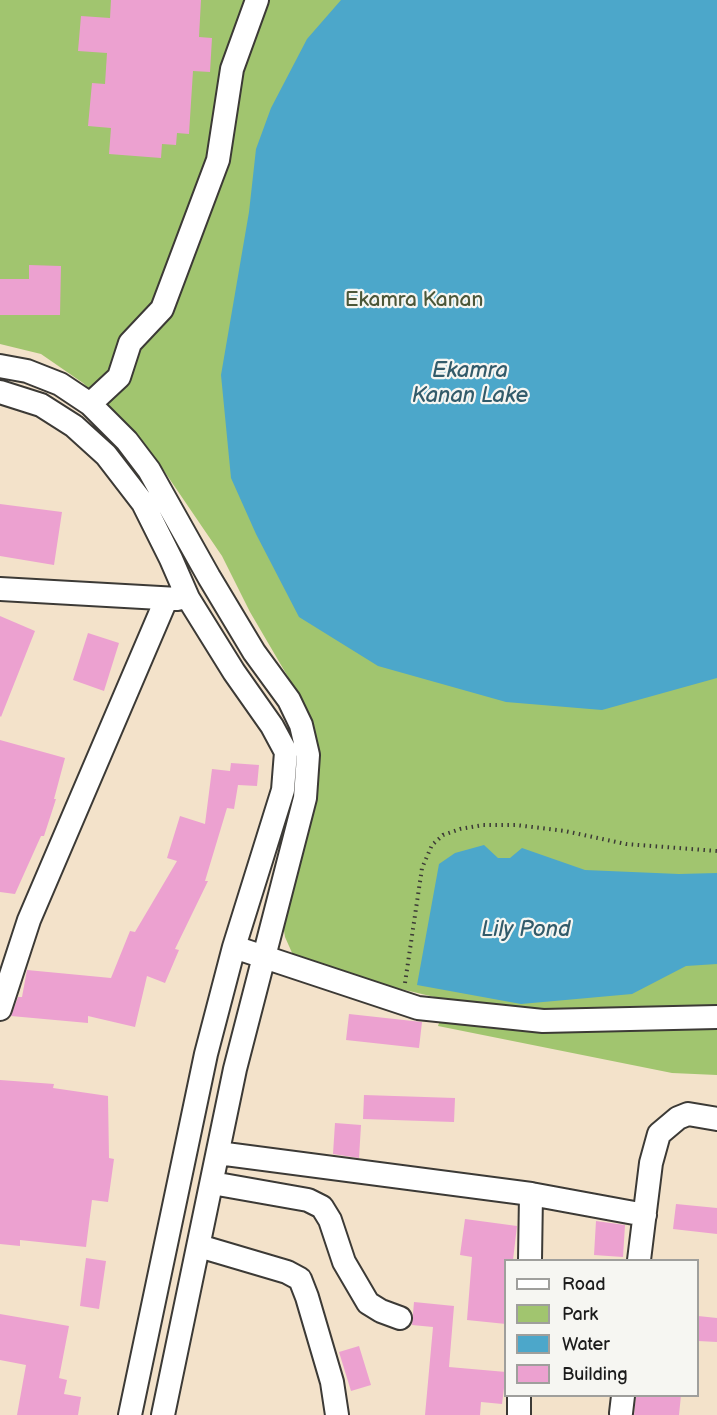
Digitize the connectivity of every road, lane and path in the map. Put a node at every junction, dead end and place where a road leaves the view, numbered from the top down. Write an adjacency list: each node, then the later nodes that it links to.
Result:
1 (257, 0): 4 (street)
2 (0, 366): 4 (street)
3 (0, 392): 6 (street)
4 (90, 404): 9 (street)
5 (0, 589): 6 (street)
6 (177, 599): 8 (street); 11 (street)
7 (717, 851): 10 (path)
8 (234, 947): 9 (street); 23 (street)
9 (265, 957): 10 (street); 14 (street)
10 (402, 1002): 12 (street)
11 (0, 1009)
12 (717, 1017)
13 (717, 1119): 17 (street)
14 (218, 1153): 15 (street); 16 (street)
15 (212, 1183): 18 (street); 21 (street)
16 (531, 1194): 17 (street); 19 (street)
17 (645, 1215): 20 (street)
18 (199, 1246): 24 (street); 25 (street)
19 (530, 1259)
20 (639, 1259)
21 (400, 1318)
22 (519, 1397): 26 (street)
23 (130, 1415)
24 (163, 1415)
25 (337, 1415)
26 (519, 1415)

